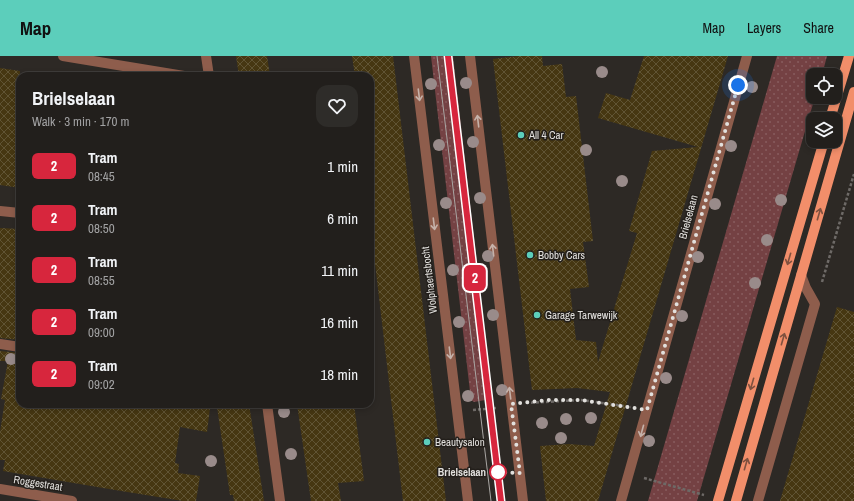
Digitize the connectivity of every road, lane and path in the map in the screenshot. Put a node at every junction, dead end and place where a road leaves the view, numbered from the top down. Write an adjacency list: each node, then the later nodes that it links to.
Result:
1 (63, 56): 7 (street)
2 (206, 56): 8 (street)
3 (414, 56): 22 (street, Wolphaertsbocht, one-way to 22)
4 (470, 56): 19 (street, one-way to 4)
5 (746, 56): 21 (street, Brielselaan)
6 (849, 56): 10 (main road)
7 (160, 72)
8 (208, 72)
9 (854, 92): 15 (main road, one-way to 9)
10 (832, 112)
11 (822, 148): 31 (main road, one-way to 31)
12 (854, 174): 16 (path)
13 (0, 210): 14 (street)
14 (16, 213)
15 (801, 275): 16 (street); 32 (main road, one-way to 15)
16 (816, 304): 33 (street)
17 (0, 344): 18 (street)
18 (16, 346)
19 (511, 404): 21 (path); 22 (path); 29 (street)
20 (268, 408): 27 (street)
21 (647, 410): 23 (street, Brielselaan, one-way to 23)
22 (457, 412): 28 (street, Wolphaertsbocht)
23 (630, 475): 25 (path); 30 (street, Brielselaan)
24 (0, 489): 26 (street, Roggestraat)
25 (699, 493)
26 (72, 501)
27 (280, 501)
28 (468, 501)
29 (523, 501)
30 (621, 501)
31 (718, 501)
32 (736, 501)
33 (758, 501)

